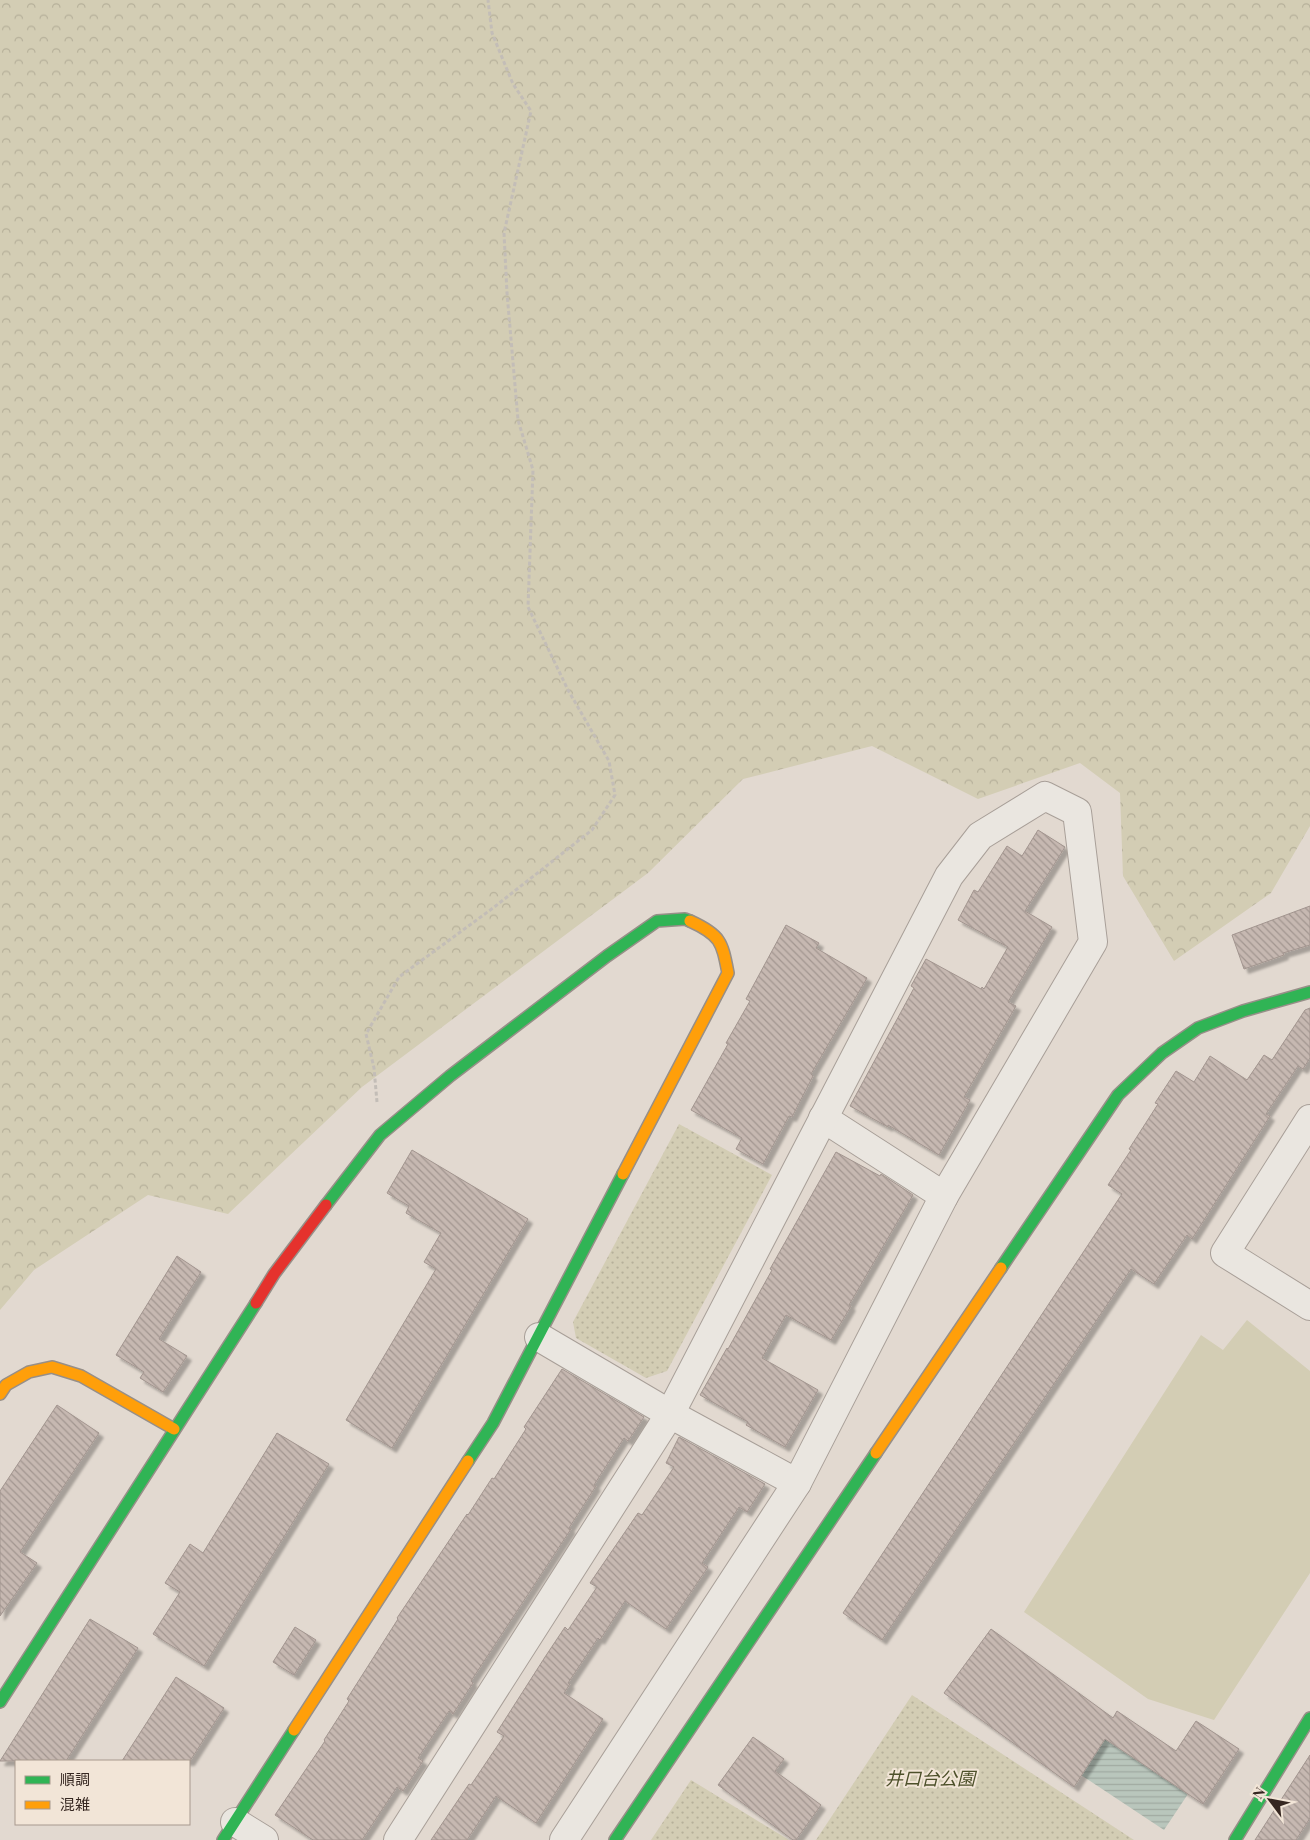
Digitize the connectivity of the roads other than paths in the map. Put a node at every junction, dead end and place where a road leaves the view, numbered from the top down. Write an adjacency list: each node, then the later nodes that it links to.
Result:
1 (1310, 992): 17 (street)
2 (823, 1118): 4 (street); 4 (street); 8 (street)
3 (1310, 1119): 5 (street)
4 (944, 1196): 10 (street)
5 (1310, 1306)
6 (539, 1337): 8 (street); 9 (street); 13 (street)
7 (0, 1394): 9 (street)
8 (670, 1414): 10 (street); 15 (street)
9 (174, 1429): 11 (street)
10 (797, 1483): 16 (street)
11 (0, 1702)
12 (1310, 1718): 18 (street)
13 (229, 1831): 14 (street)
14 (264, 1840)
15 (398, 1840)
16 (564, 1840)
17 (615, 1840)
18 (1235, 1840)

